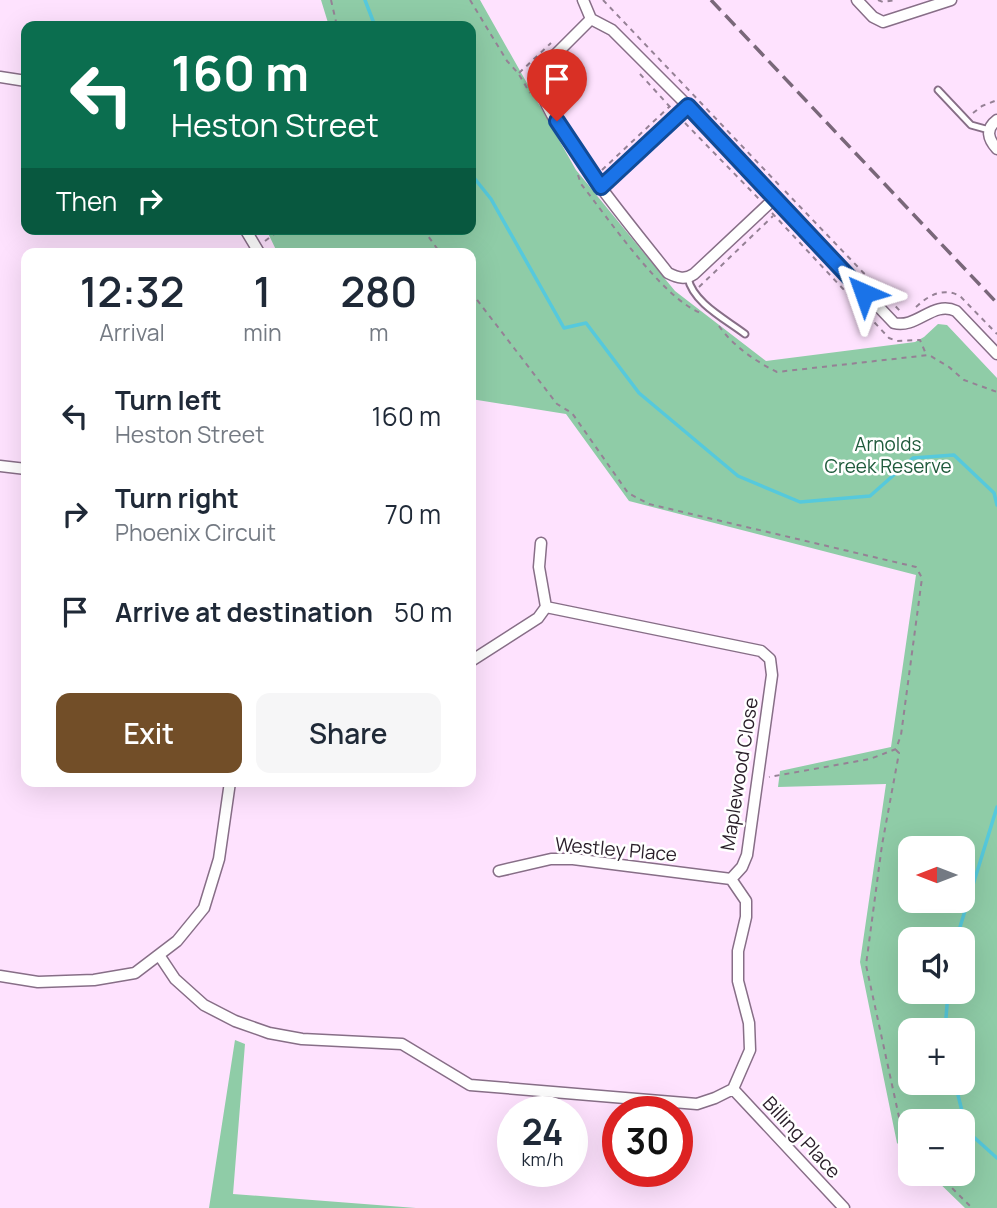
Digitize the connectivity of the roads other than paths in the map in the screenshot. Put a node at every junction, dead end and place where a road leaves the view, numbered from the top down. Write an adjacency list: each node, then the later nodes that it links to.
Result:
1 (583, 0): 4 (street)
2 (857, 0): 3 (street)
3 (951, 0)
4 (591, 19): 8 (street); 12 (street)
5 (0, 77): 6 (street)
6 (21, 80)
7 (938, 90): 10 (lane)
8 (688, 106): 12 (street); 13 (street)
9 (997, 120): 10 (street)
10 (989, 131): 11 (street)
11 (997, 149)
12 (601, 187): 14 (street)
13 (776, 197): 14 (street); 16 (street)
14 (688, 278): 15 (lane)
15 (745, 334)
16 (997, 354)
17 (0, 466): 18 (street)
18 (21, 468)
19 (541, 543): 20 (street)
20 (546, 607): 21 (street); 24 (street, Maplewood Close)
21 (476, 659)
22 (229, 787): 25 (street)
23 (499, 871): 24 (street, Westley Place)
24 (731, 879): 27 (street, Maplewood Close)
25 (159, 954): 26 (street); 27 (street)
26 (0, 976)
27 (733, 1089): 28 (street, Billing Place)
28 (844, 1208)

